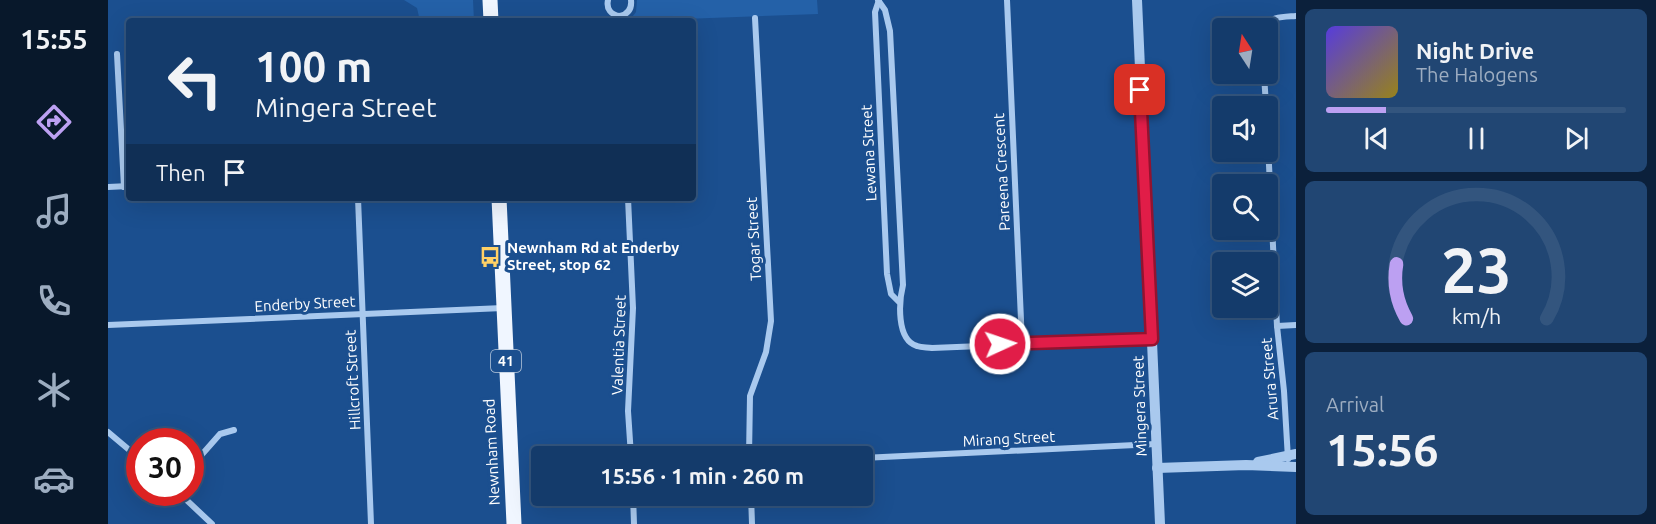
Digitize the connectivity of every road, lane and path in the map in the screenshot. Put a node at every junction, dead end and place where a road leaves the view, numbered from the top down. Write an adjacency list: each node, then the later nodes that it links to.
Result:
1 (490, 0): 8 (main road)
2 (608, 0): 9 (street)
3 (631, 0): 10 (street)
4 (878, 0): 20 (street, Lewana Street); 20 (street, Lewana Street)
5 (1006, 0): 27 (street, Pareena Crescent)
6 (1137, 0): 26 (street, Mingera Street)
7 (1296, 16): 12 (street)
8 (491, 18)
9 (619, 18)
10 (621, 18)
11 (755, 18): 32 (street, Togar Street)
12 (1276, 18)
13 (117, 54): 15 (street)
14 (1269, 162): 25 (street, Arura Street)
15 (126, 186): 16 (street)
16 (108, 187)
17 (358, 201): 22 (street, Hillcroft Street)
18 (499, 201): 21 (main road, Newnham Road / 41)
19 (628, 201): 31 (street, Valentia Street)
20 (898, 302): 27 (street, Lewana Street)
21 (504, 308): 22 (street, Enderby Street); 45 (main road, Newnham Road / 41)
22 (362, 314): 23 (street, Enderby Street); 44 (street, Hillcroft Street)
23 (108, 325)
24 (1296, 325): 25 (street)
25 (1277, 326): 35 (street, Arura Street)
26 (1152, 339): 27 (street, Lewana Street); 30 (street, Mingera Street)
27 (1022, 343)
28 (234, 430): 34 (street)
29 (109, 435): 33 (street)
30 (1156, 444): 36 (street, Mirang Street); 39 (street, Mingera Street)
31 (630, 446)
32 (749, 446)
33 (126, 448)
34 (204, 452)
35 (1292, 454): 37 (street); 38 (street, Arura Street)
36 (873, 457)
37 (1246, 465): 38 (street); 39 (street)
38 (1292, 467)
39 (1157, 468): 48 (street, Mingera Street)
40 (193, 506): 43 (street)
41 (633, 506): 46 (street)
42 (751, 506): 47 (street)
43 (212, 524)
44 (371, 524)
45 (514, 524)
46 (634, 524)
47 (752, 524)
48 (1160, 524)

